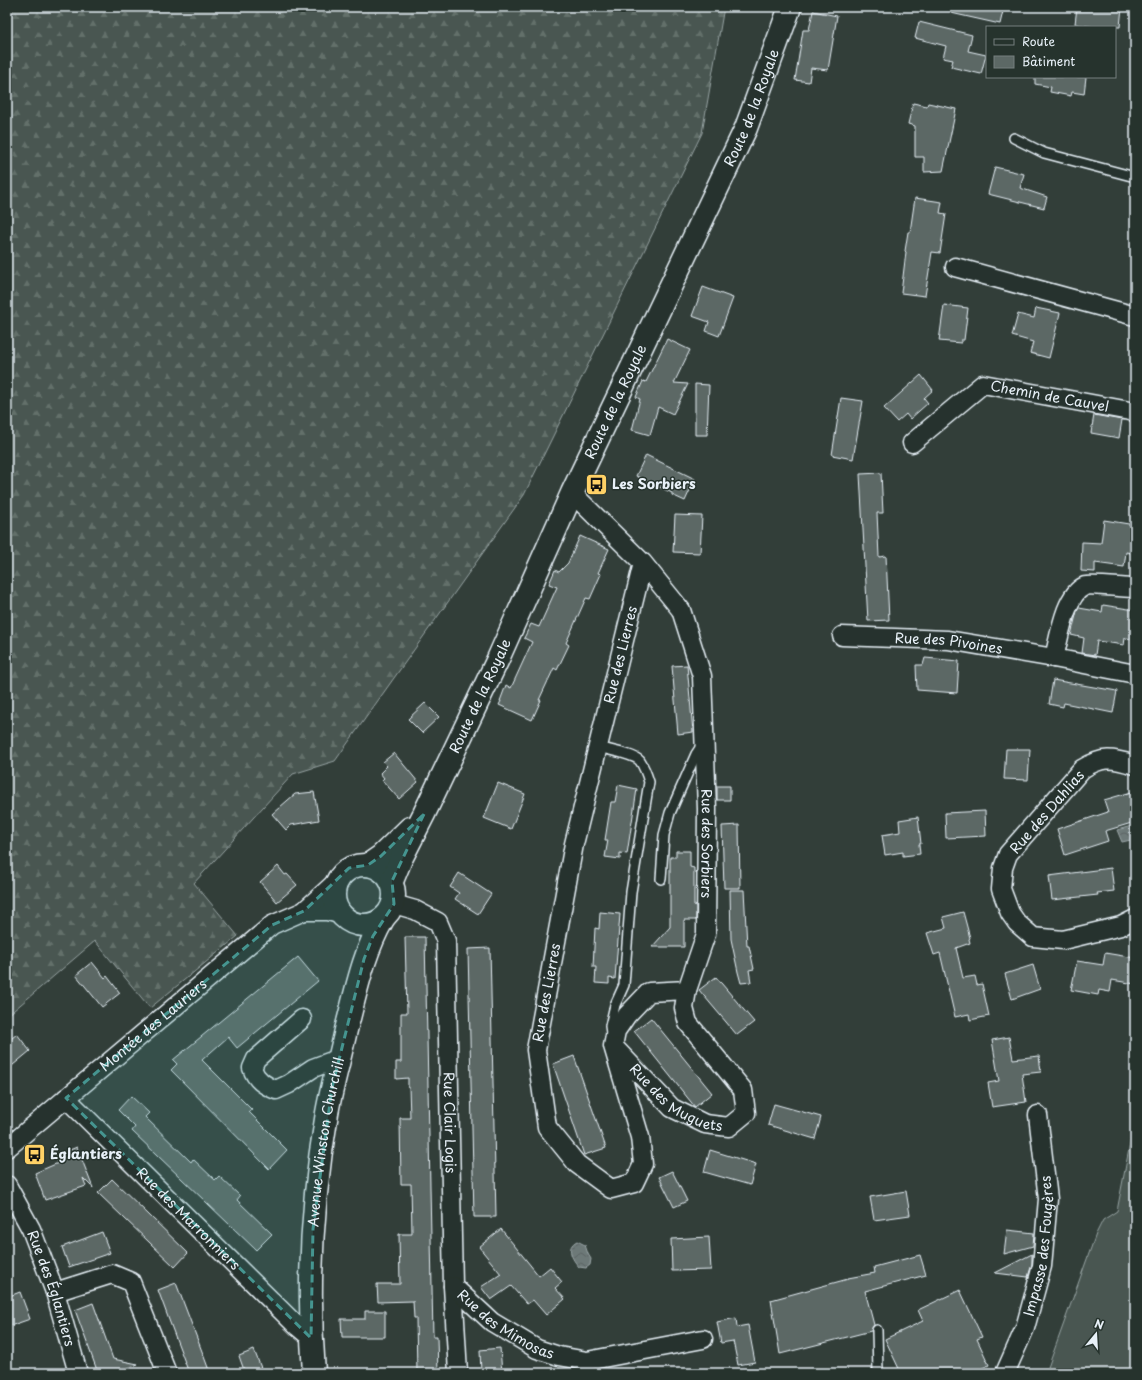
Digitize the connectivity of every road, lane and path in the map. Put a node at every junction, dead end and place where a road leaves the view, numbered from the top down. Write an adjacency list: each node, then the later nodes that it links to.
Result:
1 (790, 7): 8 (main road, Route de la Royale)
2 (1014, 138): 3 (lane)
3 (1135, 177)
4 (955, 267): 5 (street)
5 (1135, 316)
6 (1135, 412): 7 (street, Chemin de Cauvel)
7 (912, 443)
8 (572, 493): 9 (street, Rue des Sorbiers); 17 (main road, Route de la Royale)
9 (643, 563): 14 (street, Rue des Sorbiers); 15 (street, Rue des Lierres)
10 (1135, 588): 12 (street)
11 (842, 636): 12 (street, Rue des Pivoines)
12 (1054, 658): 13 (street, Rue des Pivoines)
13 (1135, 674)
14 (704, 740): 19 (lane); 27 (street, Rue des Sorbiers)
15 (598, 747): 29 (lane); 29 (street, Rue des Lierres)
16 (1135, 765): 25 (street, Rue des Dahlias)
17 (424, 814): 18 (main road, Route de la Royale); 20 (main road, Route de la Royale)
18 (368, 865): 20 (main road); 21 (main road)
19 (661, 879)
20 (392, 881): 23 (main road)
21 (336, 882): 22 (street, Montée des Lauriers); 24 (main road)
22 (304, 911): 24 (street, Montée des Lauriers); 31 (street, Montée des Lauriers)
23 (388, 912): 24 (main road); 26 (main road, Avenue Winston Churchill); 35 (street, Rue Clair Logis)
24 (346, 918): 26 (main road)
25 (1135, 919)
26 (364, 959): 30 (main road, Avenue Winston Churchill)
27 (687, 990): 29 (street); 29 (street, Rue des Muguets)
28 (302, 1019): 30 (street)
29 (613, 1046)
30 (340, 1058): 38 (main road, Avenue Winston Churchill)
31 (66, 1098): 33 (street, Montée des Lauriers); 38 (street, Rue des Marronniers)
32 (1038, 1115): 46 (street, Impasse des Fougères)
33 (7, 1148)
34 (7, 1185): 36 (street, Rue des Églantiers)
35 (453, 1286): 40 (street, Rue des Mimosas); 44 (street, Rue Clair Logis)
36 (55, 1292): 41 (street, Rue des Églantiers); 42 (street)
37 (877, 1330): 45 (lane)
38 (311, 1338): 43 (main road, Avenue Winston Churchill)
39 (703, 1339): 40 (street, Rue des Mimosas)
40 (589, 1367)
41 (78, 1373)
42 (168, 1373)
43 (314, 1373)
44 (458, 1373)
45 (878, 1373)
46 (1004, 1373)

